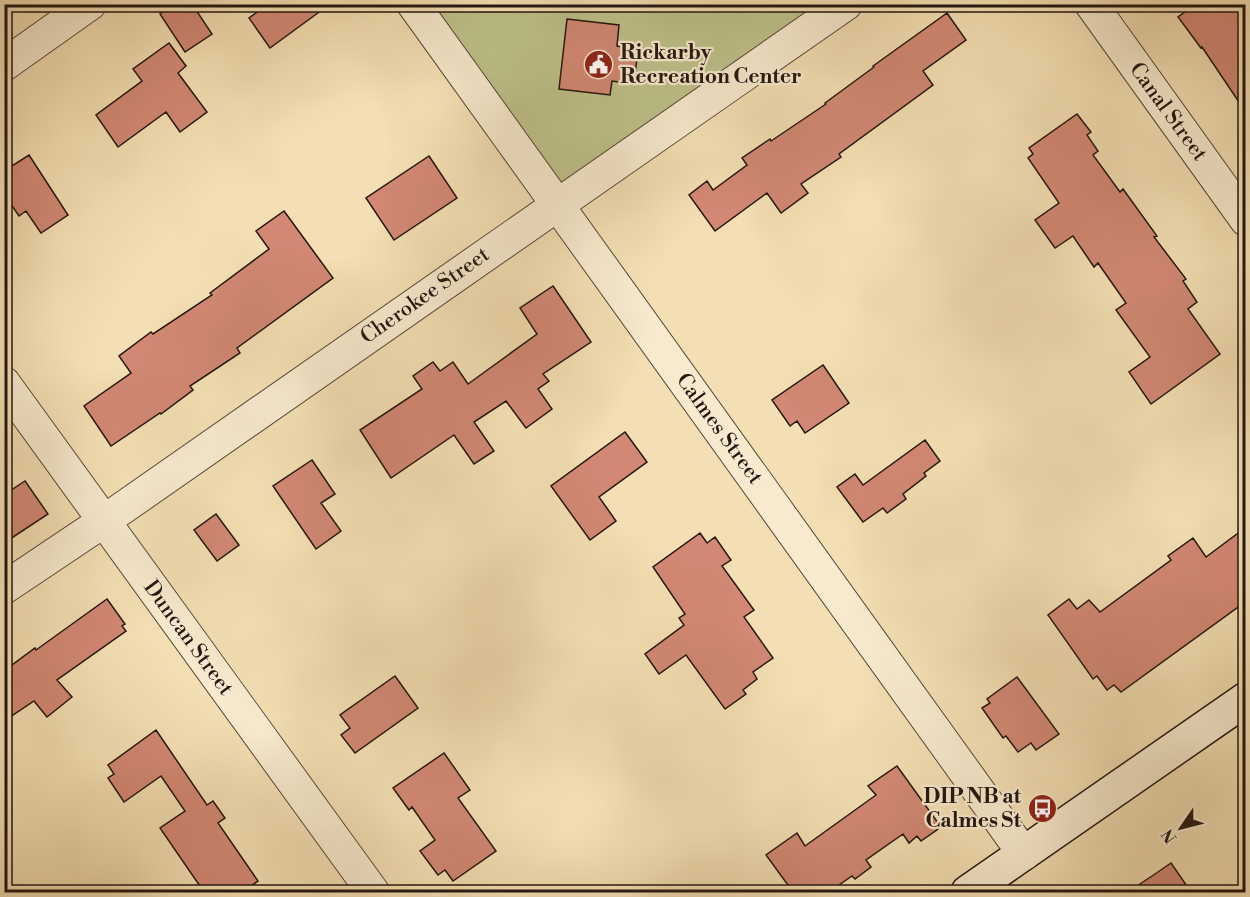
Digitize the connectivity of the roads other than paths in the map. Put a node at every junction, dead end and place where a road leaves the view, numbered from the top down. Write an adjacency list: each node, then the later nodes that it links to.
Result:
1 (90, 4): 5 (street)
2 (413, 4): 6 (street, Calmes Street)
3 (846, 4): 6 (street, Cherokee Street)
4 (1091, 4): 7 (street, Canal Street)
5 (4, 64)
6 (557, 204): 9 (street, Cherokee Street); 12 (street, Calmes Street)
7 (1245, 217)
8 (4, 382): 9 (street, Duncan Street)
9 (104, 521): 10 (street, Cherokee Street); 13 (street, Duncan Street)
10 (4, 588)
11 (1245, 699): 12 (main road)
12 (1024, 854): 14 (main road)
13 (373, 892)
14 (968, 892)

